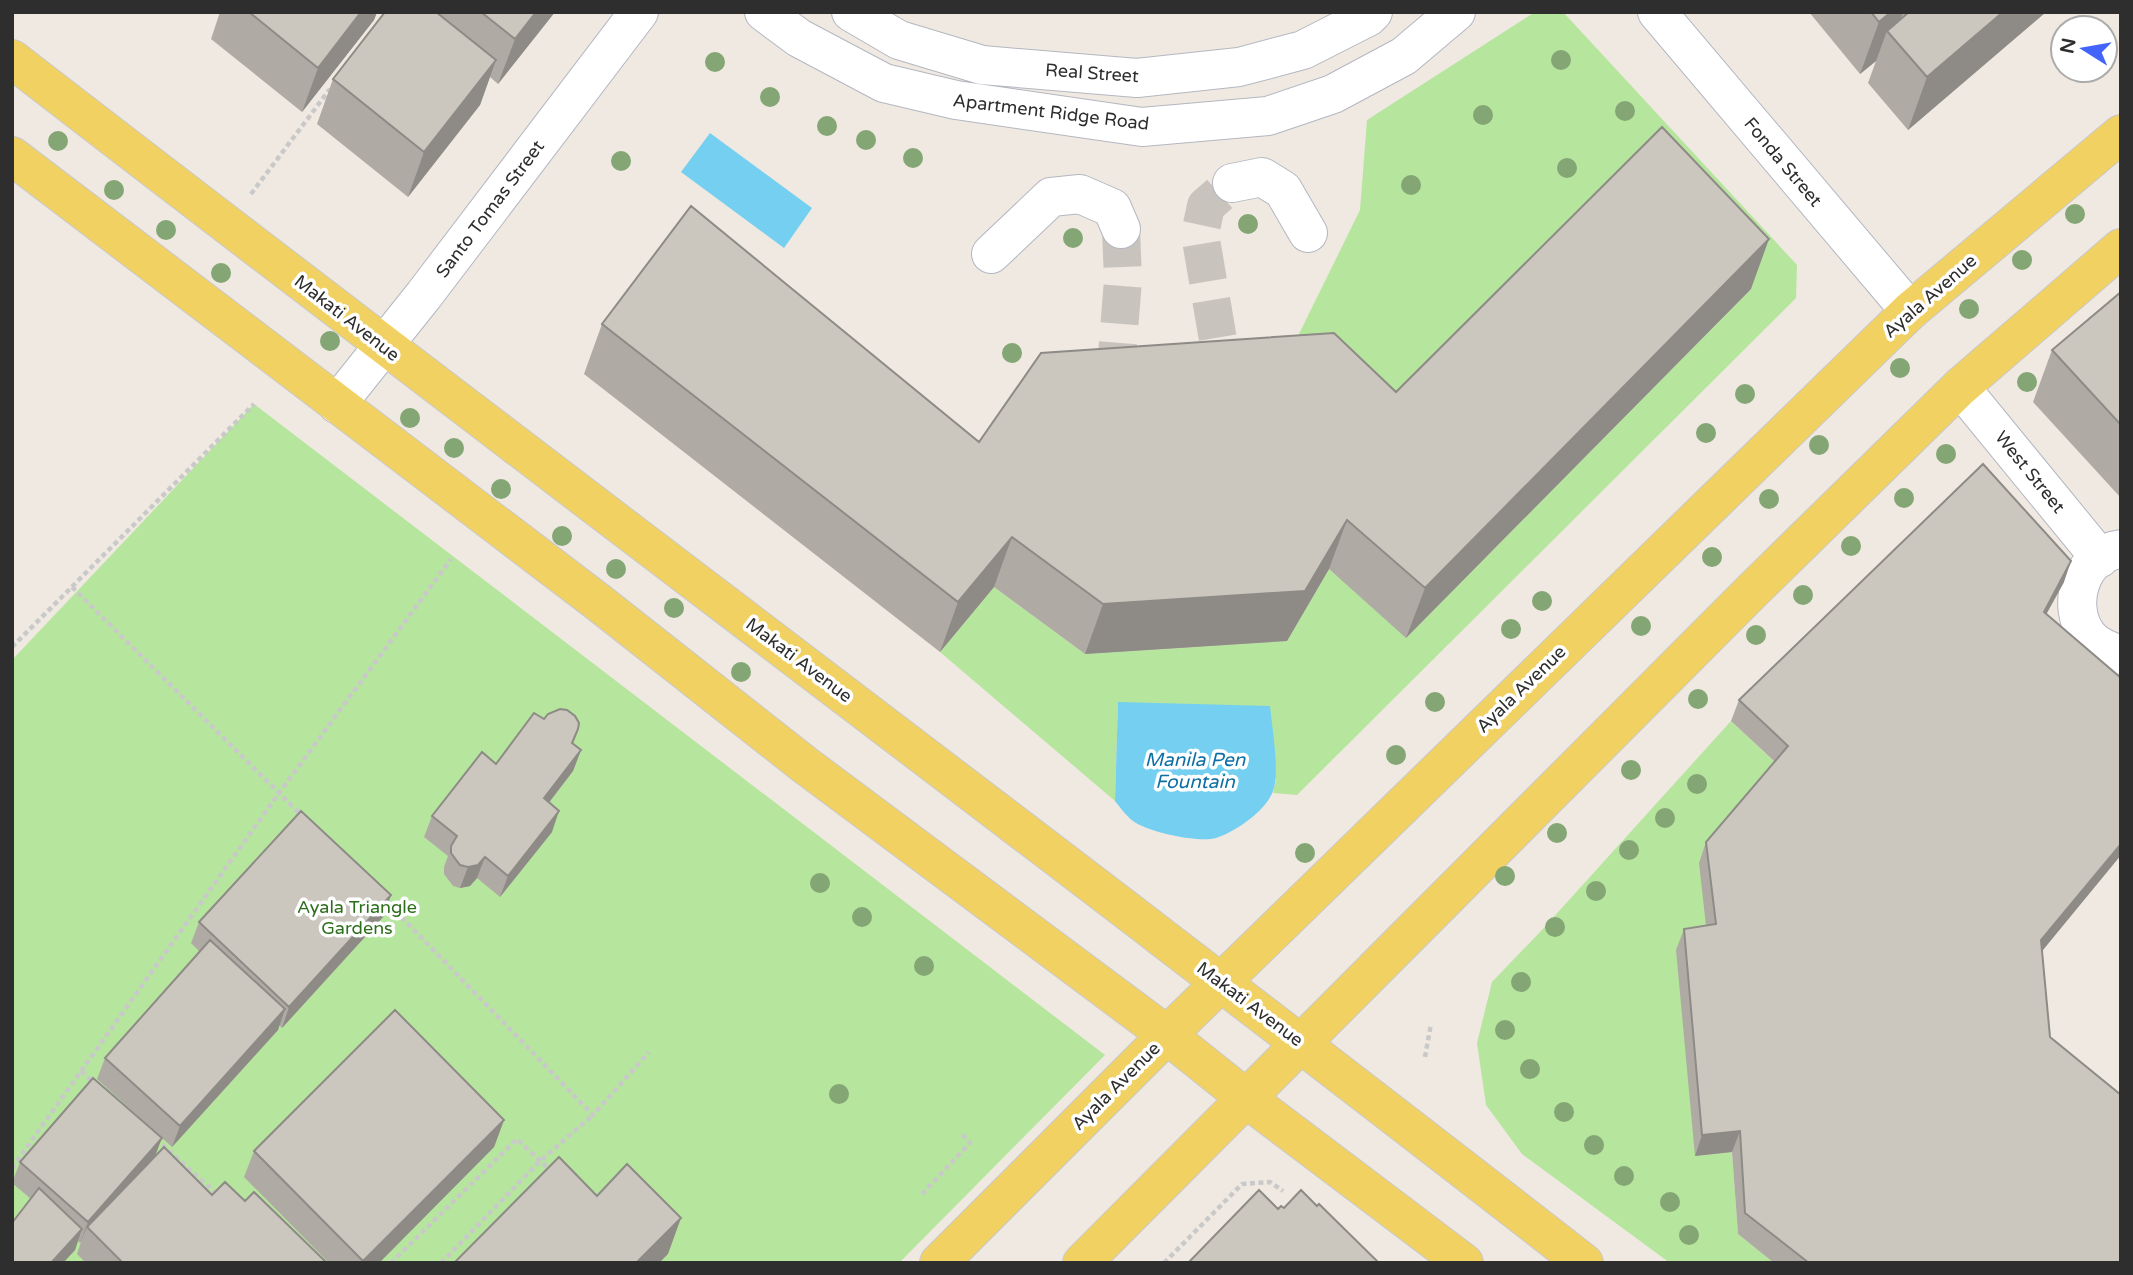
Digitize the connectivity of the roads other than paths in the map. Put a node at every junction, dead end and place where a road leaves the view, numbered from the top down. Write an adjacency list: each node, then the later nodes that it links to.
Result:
1 (639, 12): 16 (street, Santo Tomas Street)
2 (764, 12): 5 (street, Apartment Ridge Road)
3 (851, 12): 4 (street, Real Street)
4 (1373, 12)
5 (1456, 12)
6 (1657, 12): 15 (street, Fonda Street)
7 (12, 59): 16 (main road, Makati Avenue)
8 (2121, 134): 15 (main road, Ayala Avenue)
9 (12, 156): 18 (main road)
10 (1232, 183): 12 (street)
11 (1121, 229): 14 (street)
12 (1308, 233)
13 (2121, 248): 17 (main road)
14 (991, 254)
15 (1910, 311): 21 (main road, Ayala Avenue)
16 (384, 346): 18 (street, Santo Tomas Street); 21 (main road, Makati Avenue)
17 (1959, 387): 19 (street, West Street); 23 (main road)
18 (337, 404): 22 (main road)
19 (2110, 554): 20 (street, West Street)
20 (2121, 655)
21 (1222, 984): 22 (main road, Ayala Avenue); 23 (main road, Makati Avenue)
22 (1167, 1035): 24 (main road); 25 (main road, Ayala Avenue)
23 (1303, 1044): 24 (main road); 28 (main road, Makati Avenue)
24 (1247, 1099): 26 (main road); 27 (main road)
25 (939, 1263)
26 (1082, 1263)
27 (1464, 1263)
28 (1584, 1263)

